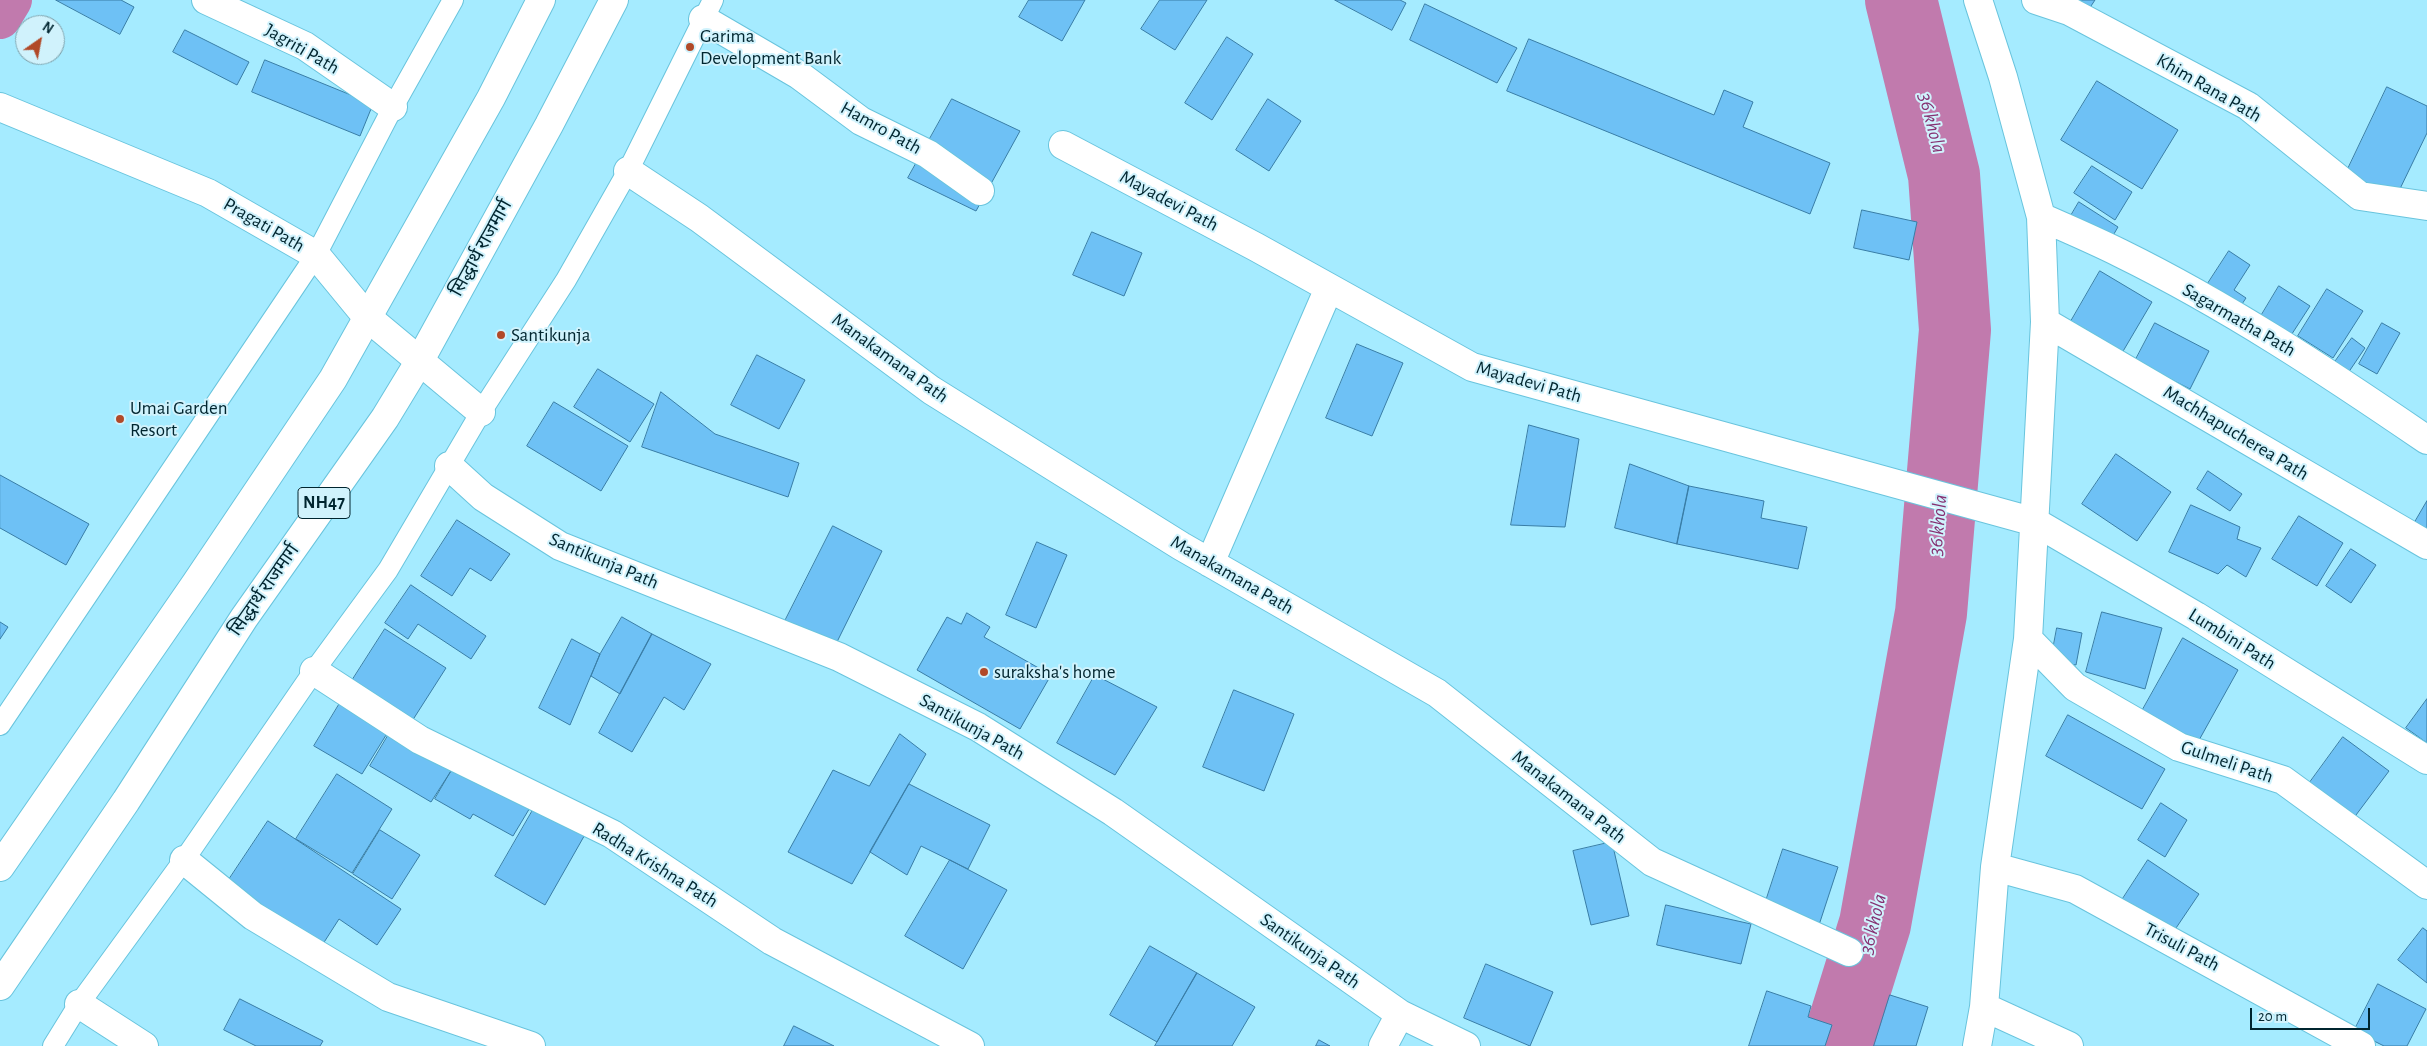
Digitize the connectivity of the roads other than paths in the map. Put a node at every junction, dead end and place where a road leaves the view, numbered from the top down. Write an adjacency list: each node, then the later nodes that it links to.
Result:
1 (206, 0): 9 (main road, Jagriti Path)
2 (454, 0): 9 (lane)
3 (541, 0): 17 (main road)
4 (614, 0): 19 (main road, सिद्धार्थ राजमार्ग / NH47)
5 (1978, 0): 14 (main road)
6 (2036, 0): 13 (main road, Khim Rana Path)
7 (708, 10): 11 (lane); 12 (main road, Hamro Path)
8 (0, 107): 15 (main road, Pragati Path)
9 (393, 107): 15 (lane)
10 (1063, 145): 16 (main road, Mayadevi Path)
11 (628, 171): 20 (lane); 25 (main road, Manakamana Path)
12 (980, 191)
13 (2427, 206)
14 (2041, 216): 18 (main road); 21 (main road, Sagarmatha Path)
15 (316, 255): 17 (main road, Pragati Path); 28 (lane)
16 (1330, 288): 23 (main road, Mayadevi Path); 25 (main road)
17 (367, 317): 19 (main road, Pragati Path); 32 (main road)
18 (2045, 322): 23 (main road); 24 (main road, Machhapucherea Path)
19 (419, 362): 20 (main road, Pragati Path); 35 (main road, सिद्धार्थ राजमार्ग / NH47)
20 (481, 412): 22 (lane)
21 (2427, 440)
22 (449, 466): 27 (lane); 38 (main road, Santikunja Path)
23 (2035, 522): 26 (main road); 29 (main road, Lumbini Path)
24 (2427, 545)
25 (1210, 563): 34 (main road, Manakamana Path)
26 (2028, 639): 31 (main road); 33 (main road, Gulmeli Path)
27 (314, 671): 30 (lane); 42 (main road, Radha Krishna Path)
28 (0, 725)
29 (2427, 760)
30 (184, 860): 36 (lane); 41 (main road)
31 (1996, 866): 37 (main road); 47 (main road, Trisuli Path)
32 (0, 867)
33 (2427, 885)
34 (1849, 952)
35 (0, 986)
36 (79, 1004): 39 (lane); 40 (main road)
37 (1984, 1007): 45 (main road); 46 (main road)
38 (1400, 1014): 43 (main road); 44 (main road, Santikunja Path)
39 (53, 1046)
40 (144, 1046)
41 (531, 1046)
42 (970, 1046)
43 (1384, 1046)
44 (1466, 1046)
45 (1976, 1046)
46 (2069, 1046)
47 (2361, 1046)

